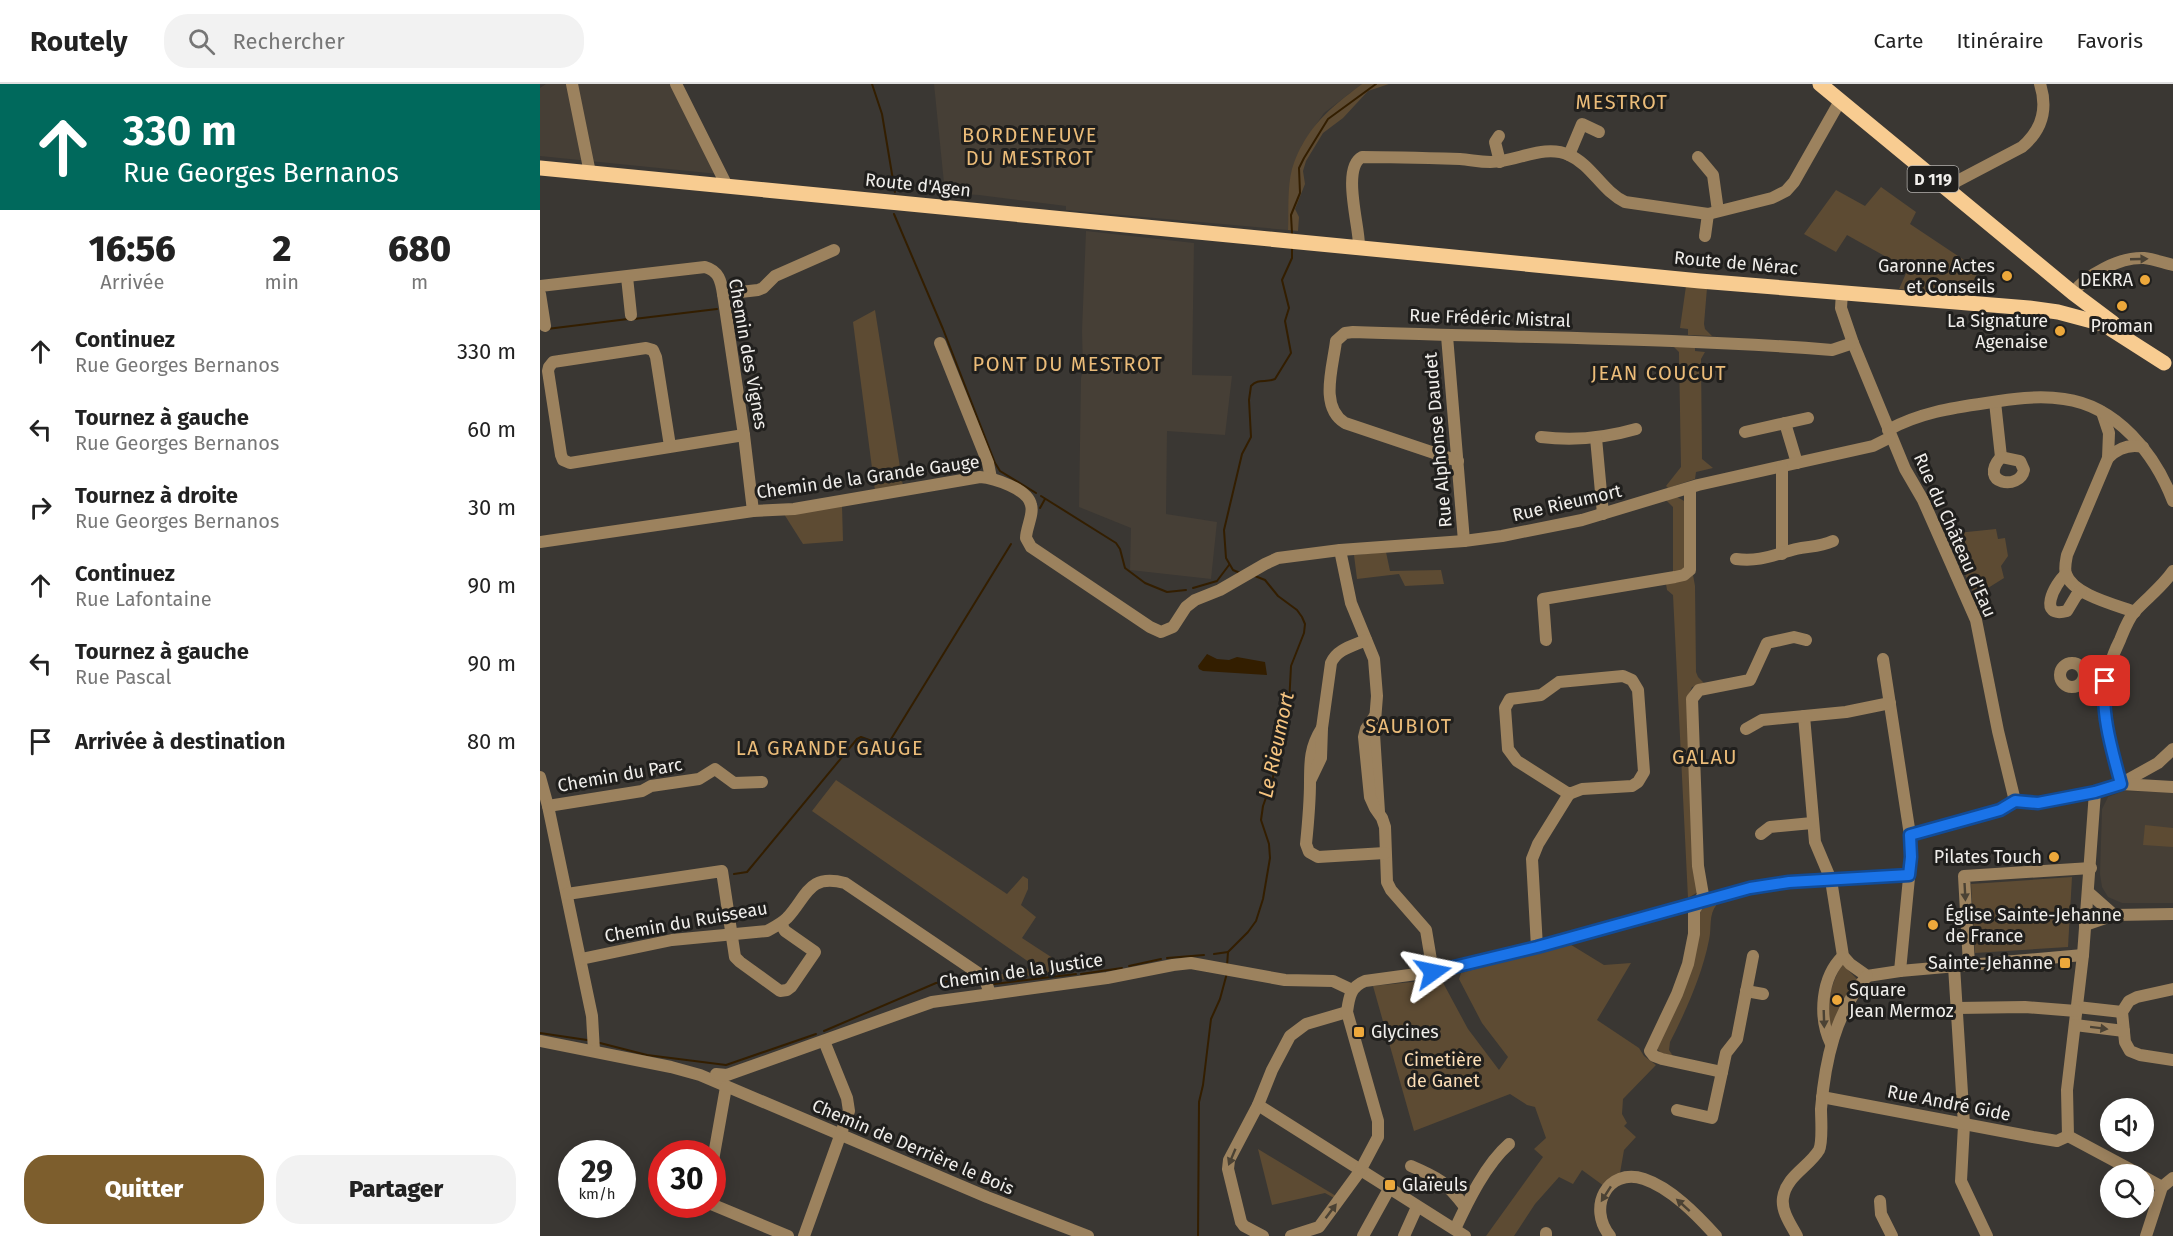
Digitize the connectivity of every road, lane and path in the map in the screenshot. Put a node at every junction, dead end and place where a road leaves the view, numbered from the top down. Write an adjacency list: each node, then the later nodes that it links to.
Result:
1 (572, 84): 12 (street)
2 (676, 84): 13 (street)
3 (1820, 84): 5 (main road, D 119)
4 (2040, 84): 14 (street)
5 (1840, 101): 14 (main road, D 119); 15 (street)
6 (1599, 132): 8 (street)
7 (1499, 136): 10 (street)
8 (1569, 155): 10 (street); 15 (street)
9 (1698, 157): 15 (street)
10 (1500, 162): 18 (street)
11 (540, 168): 12 (main road, Route d'Agen)
12 (590, 173): 13 (main road, Route d'Agen)
13 (727, 186): 17 (main road, Route d'Agen)
14 (1944, 188): 21 (main road, D 119)
15 (1713, 212): 16 (street)
16 (1706, 236)
17 (1293, 240): 18 (main road, Route de Nérac)
18 (1359, 247): 24 (main road, Route de Nérac)
19 (834, 250): 27 (street)
20 (2173, 265): 25 (street, one-way to 20)
21 (2047, 272): 25 (main road, D 119); 28 (main road, D 119)
22 (627, 276): 23 (street, Chemin des Vignes); 27 (street, Chemin des Vignes); 29 (street)
23 (540, 286)
24 (1842, 292): 28 (main road, Route de Nérac); 33 (street, Rue du Château d'Eau)
25 (2073, 293): 28 (main road); 34 (main road, D 119)
26 (540, 294): 30 (street)
27 (723, 294): 42 (street, Chemin des Vignes)
28 (2058, 312): 34 (main road, Route de Nérac)
29 (632, 315)
30 (545, 326)
31 (1447, 336): 33 (street, Rue Frédéric Mistral); 49 (street, Rue Alphonse Daudet); 49 (street, Rue Frédéric Mistral)
32 (940, 343): 52 (street)
33 (1852, 343): 41 (street, Rue du Château d'Eau)
34 (2169, 366)
35 (1995, 402): 36 (street, Rue Rieumort); 41 (street, Rue Rieumort); 47 (street)
36 (2102, 412): 46 (street, Rue Rieumort); 48 (street)
37 (1808, 418): 38 (street)
38 (1785, 423): 40 (street); 50 (street)
39 (1636, 429): 44 (street)
40 (1745, 432)
41 (1890, 434): 50 (street, Rue Rieumort); 84 (street, Rue du Château d'Eau)
42 (744, 435): 45 (street); 55 (street, Chemin des Vignes)
43 (1541, 437): 44 (street)
44 (1596, 438): 56 (street)
45 (670, 447): 45 (street)
46 (2143, 447): 48 (street); 54 (street, Rue Rieumort)
47 (2001, 457)
48 (2108, 458): 65 (street)
49 (1458, 461): 57 (street, Rue Alphonse Daudet)
50 (1797, 463): 51 (street, Rue Rieumort)
51 (1782, 466): 53 (street, Rue Rieumort); 61 (street)
52 (991, 478): 55 (street, Chemin de la Grande Gauge); 64 (street, Chemin de la Grande Gauge)
53 (1690, 488): 56 (street, Rue Rieumort); 69 (street)
54 (2173, 501)
55 (753, 512): 59 (street, Chemin de la Grande Gauge)
56 (1603, 514): 57 (street, Rue Rieumort)
57 (1464, 541): 60 (street, Rue Rieumort)
58 (1833, 541): 61 (street)
59 (540, 542)
60 (1340, 550): 64 (street, Rue Rieumort); 68 (street)
61 (1782, 554): 62 (street)
62 (1736, 559)
63 (2173, 571): 67 (street)
64 (1247, 574)
65 (2066, 574): 66 (street); 66 (street)
66 (2081, 591): 67 (street)
67 (2134, 612): 73 (street)
68 (1366, 640): 89 (street); 89 (street)
69 (1546, 640)
70 (1806, 640): 95 (street)
71 (1883, 659): 74 (street)
72 (2084, 677): 73 (street)
73 (2105, 684): 80 (street)
74 (1890, 703): 75 (street); 88 (street)
75 (1804, 716): 76 (street); 86 (street)
76 (1746, 729)
77 (2173, 749): 80 (street)
78 (540, 777): 85 (street)
79 (762, 782): 85 (street, Chemin du Parc)
80 (2121, 784): 81 (street); 82 (street)
81 (2173, 787)
82 (2095, 792): 84 (street); 90 (street)
83 (1569, 794): 83 (street); 101 (street)
84 (2015, 801): 88 (street)
85 (546, 812): 94 (street)
86 (1812, 823): 87 (street); 92 (street)
87 (1761, 834)
88 (1910, 835): 91 (street)
89 (1385, 853): 109 (street)
90 (2091, 868): 93 (street); 106 (street, one-way to 106)
91 (1909, 875): 92 (street); 108 (street)
92 (1831, 880): 95 (street); 104 (street)
93 (2088, 892): 97 (street); 99 (street)
94 (567, 894): 100 (street); 105 (street)
95 (1700, 902): 101 (street); 127 (street)
96 (2173, 914): 97 (street)
97 (2114, 915): 99 (street)
98 (781, 924): 100 (street, Chemin du Ruisseau); 100 (street); 114 (street, Chemin du Ruisseau)
99 (2085, 925): 102 (street)
100 (732, 935): 105 (street, Chemin du Ruisseau)
101 (1537, 947): 109 (street)
102 (2083, 955): 106 (street); 117 (street)
103 (1753, 956): 113 (street)
104 (1843, 956): 110 (street); 124 (street, one-way to 124)
105 (581, 959): 125 (street)
106 (1969, 965): 107 (street)
107 (1954, 966): 108 (street); 116 (street)
108 (1900, 971): 110 (street)
109 (1433, 972): 111 (street)
110 (1867, 976): 124 (street)
111 (1355, 987): 114 (street, Chemin de la Justice); 118 (street)
112 (2173, 989): 119 (street)
113 (1746, 991): 115 (street); 127 (street)
114 (990, 994): 123 (street, Chemin de la Justice)
115 (1763, 994)
116 (1957, 1008): 117 (street); 133 (street)
117 (2077, 1009): 119 (street); 120 (street)
118 (1347, 1012): 131 (street); 140 (street)
119 (2122, 1012): 121 (street)
120 (2075, 1025): 121 (street, one-way to 121); 135 (street)
121 (2124, 1031): 126 (street)
122 (540, 1041): 125 (street, Chemin de Derrière le Bois)
123 (824, 1041): 128 (street, Chemin de la Justice); 134 (street)
124 (1831, 1044): 130 (street)
125 (594, 1051): 129 (street, Chemin de Derrière le Bois)
126 (2173, 1060)
127 (1722, 1072): 132 (street)
128 (716, 1074)
129 (726, 1087): 134 (street, Chemin de Derrière le Bois); 136 (street)
130 (1822, 1097): 133 (street, Rue André Gide); 160 (street)
131 (1258, 1105): 140 (street); 154 (street, one-way to 154)
132 (1677, 1110)
133 (1964, 1125): 135 (street, Rue André Gide); 162 (street)
134 (840, 1135): 149 (street, Chemin de Derrière le Bois); 152 (street)
135 (2068, 1136): 138 (street)
136 (717, 1140)
137 (1509, 1144): 147 (street)
138 (2120, 1164)
139 (1411, 1166): 147 (street)
140 (1360, 1171): 144 (street); 155 (street, one-way to 140)
141 (2173, 1178): 143 (street)
142 (2154, 1183): 143 (street)
143 (2162, 1187): 163 (street)
144 (1389, 1189): 146 (street); 156 (street)
145 (1880, 1201): 161 (street)
146 (1417, 1207): 150 (street); 157 (street)
147 (1465, 1207): 150 (street)
148 (726, 1210): 151 (street)
149 (1065, 1232): 153 (street, Chemin de Derrière le Bois)
150 (1460, 1232)
151 (788, 1236)
152 (804, 1236)
153 (1088, 1236)
154 (1263, 1236)
155 (1291, 1236)
156 (1363, 1236)
157 (1404, 1236)
158 (1610, 1236): 159 (street, one-way to 158)
159 (1716, 1236)
160 (1797, 1236)
161 (1892, 1236)
162 (1987, 1236)
163 (2146, 1236)

